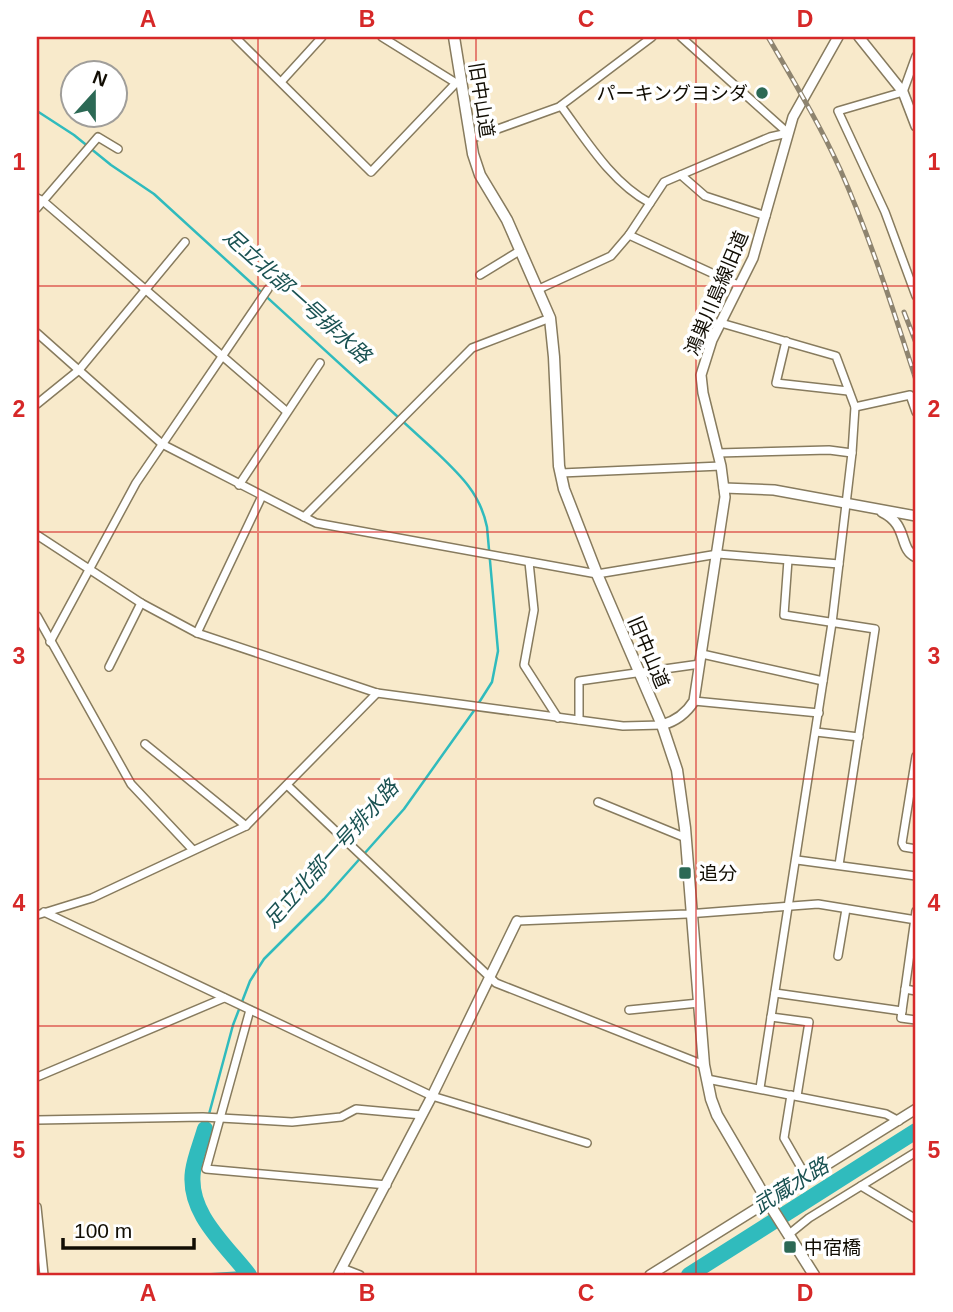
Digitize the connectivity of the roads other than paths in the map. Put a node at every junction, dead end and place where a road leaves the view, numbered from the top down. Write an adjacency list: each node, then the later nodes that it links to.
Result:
1 (235, 37): 10 (street)
2 (321, 37): 10 (street)
3 (382, 37): 11 (street)
4 (454, 37): 11 (main road, 旧中山道)
5 (652, 37): 13 (street)
6 (681, 37): 15 (street)
7 (838, 37): 15 (street, 鴻巣川島線旧道)
8 (859, 37): 12 (street)
9 (916, 56): 12 (street)
10 (281, 82): 11 (street)
11 (458, 83): 16 (main road, 旧中山道)
12 (902, 92): 14 (street); 31 (street)
13 (561, 106): 16 (street); 20 (street)
14 (916, 126)
15 (788, 133): 18 (street); 22 (street, 鴻巣川島線旧道)
16 (470, 139): 25 (main road, 旧中山道)
17 (118, 149): 19 (street)
18 (681, 175): 20 (street); 22 (street)
19 (40, 200): 21 (street); 29 (street)
20 (650, 203): 23 (street)
21 (37, 208)
22 (766, 216): 27 (street, 鴻巣川島線旧道)
23 (629, 235): 27 (street); 28 (street)
24 (185, 242): 29 (street)
25 (520, 250): 26 (street); 28 (main road, 旧中山道)
26 (480, 275)
27 (740, 286): 33 (street, 鴻巣川島線旧道)
28 (539, 289): 32 (main road, 旧中山道)
29 (146, 290): 36 (street); 38 (street)
30 (267, 290): 36 (street)
31 (916, 296)
32 (550, 318): 48 (main road, 旧中山道); 55 (street)
33 (721, 323): 35 (street); 45 (street, 鴻巣川島線旧道)
34 (37, 333): 38 (street)
35 (786, 341): 39 (street); 39 (street)
36 (221, 356): 42 (street); 44 (street)
37 (320, 363): 42 (street)
38 (79, 370): 40 (street); 44 (street)
39 (848, 391): 41 (street)
40 (37, 404)
41 (855, 407): 43 (street); 46 (street)
42 (286, 411): 49 (street)
43 (916, 412)
44 (162, 444): 49 (street); 62 (street)
45 (718, 453): 46 (street); 47 (street, 鴻巣川島線旧道)
46 (852, 453): 52 (street)
47 (721, 466): 48 (street); 50 (street, 鴻巣川島線旧道)
48 (561, 474): 63 (main road, 旧中山道)
49 (239, 485): 51 (street)
50 (724, 488): 52 (street); 57 (street, 鴻巣川島線旧道)
51 (262, 496): 55 (street); 68 (street)
52 (846, 503): 53 (street); 61 (street)
53 (877, 510): 54 (street); 58 (street)
54 (916, 516)
55 (304, 517): 60 (street)
56 (37, 535): 62 (street)
57 (718, 554): 59 (street); 63 (street); 70 (street, 鴻巣川島線旧道)
58 (916, 557)
59 (788, 560): 61 (street); 66 (street)
60 (529, 562): 63 (street); 77 (street)
61 (839, 564): 66 (street)
62 (89, 569): 64 (street); 69 (street)
63 (597, 574): 72 (main road, 旧中山道)
64 (142, 603): 68 (street); 71 (street)
65 (37, 616): 69 (street)
66 (832, 623): 73 (street); 81 (street)
67 (37, 633): 69 (street)
68 (197, 633): 74 (street)
69 (49, 638): 92 (street)
70 (701, 659): 72 (street); 73 (street); 75 (street, 鴻巣川島線旧道)
71 (109, 667)
72 (638, 671): 78 (street); 79 (main road, 旧中山道)
73 (823, 681): 76 (street)
74 (377, 693): 77 (street); 85 (street)
75 (694, 701): 76 (street); 79 (street)
76 (819, 713): 80 (street)
77 (558, 719): 78 (street)
78 (579, 720): 79 (street)
79 (662, 725): 90 (main road, 旧中山道)
80 (816, 732): 81 (street); 93 (street)
81 (859, 737): 94 (street)
82 (145, 744): 89 (street)
83 (916, 756): 84 (street)
84 (915, 774): 87 (street)
85 (287, 785): 89 (street); 103 (street)
86 (598, 802): 90 (street)
87 (907, 811): 88 (street); 91 (street)
88 (916, 813)
89 (246, 826): 92 (street)
90 (686, 838): 98 (main road, 旧中山道)
91 (916, 849)
92 (193, 850): 99 (street)
93 (797, 860): 94 (street); 96 (street)
94 (839, 865): 95 (street)
95 (916, 876)
96 (789, 907): 97 (street); 98 (street); 106 (street)
97 (846, 909): 100 (street); 102 (street)
98 (692, 913): 101 (street); 108 (main road, 旧中山道)
99 (40, 914): 107 (street)
100 (916, 917): 104 (street)
101 (517, 921): 103 (street)
102 (838, 956)
103 (489, 979): 114 (street); 119 (street)
104 (905, 989): 105 (street); 111 (street)
105 (916, 991)
106 (775, 993): 111 (street); 112 (street)
107 (224, 998): 109 (street); 115 (street)
108 (699, 1003): 110 (street); 114 (main road, 旧中山道)
109 (247, 1009): 119 (street); 122 (street)
110 (629, 1010)
111 (902, 1011): 113 (street)
112 (771, 1017): 117 (street); 118 (street)
113 (916, 1020)
114 (705, 1065): 116 (main road, 旧中山道)
115 (37, 1077)
116 (707, 1079): 117 (street); 130 (main road, 旧中山道)
117 (760, 1088): 118 (street)
118 (794, 1095): 124 (street); 127 (street)
119 (432, 1096): 121 (street); 125 (street)
120 (916, 1109): 124 (street)
121 (422, 1115): 122 (street); 128 (street)
122 (219, 1118): 123 (street); 128 (street)
123 (37, 1119)
124 (899, 1121): 127 (street)
125 (587, 1143)
126 (916, 1152): 129 (street)
127 (807, 1178): 130 (street)
128 (387, 1185): 135 (street)
129 (861, 1186): 133 (street); 134 (street)
130 (769, 1204): 134 (main road, 旧中山道); 139 (street)
131 (37, 1207): 137 (street)
132 (916, 1207): 133 (street)
133 (913, 1217)
134 (786, 1232): 136 (main road, 旧中山道)
135 (340, 1272): 138 (street)
136 (811, 1274)
137 (44, 1275)
138 (360, 1275)
139 (650, 1275)

